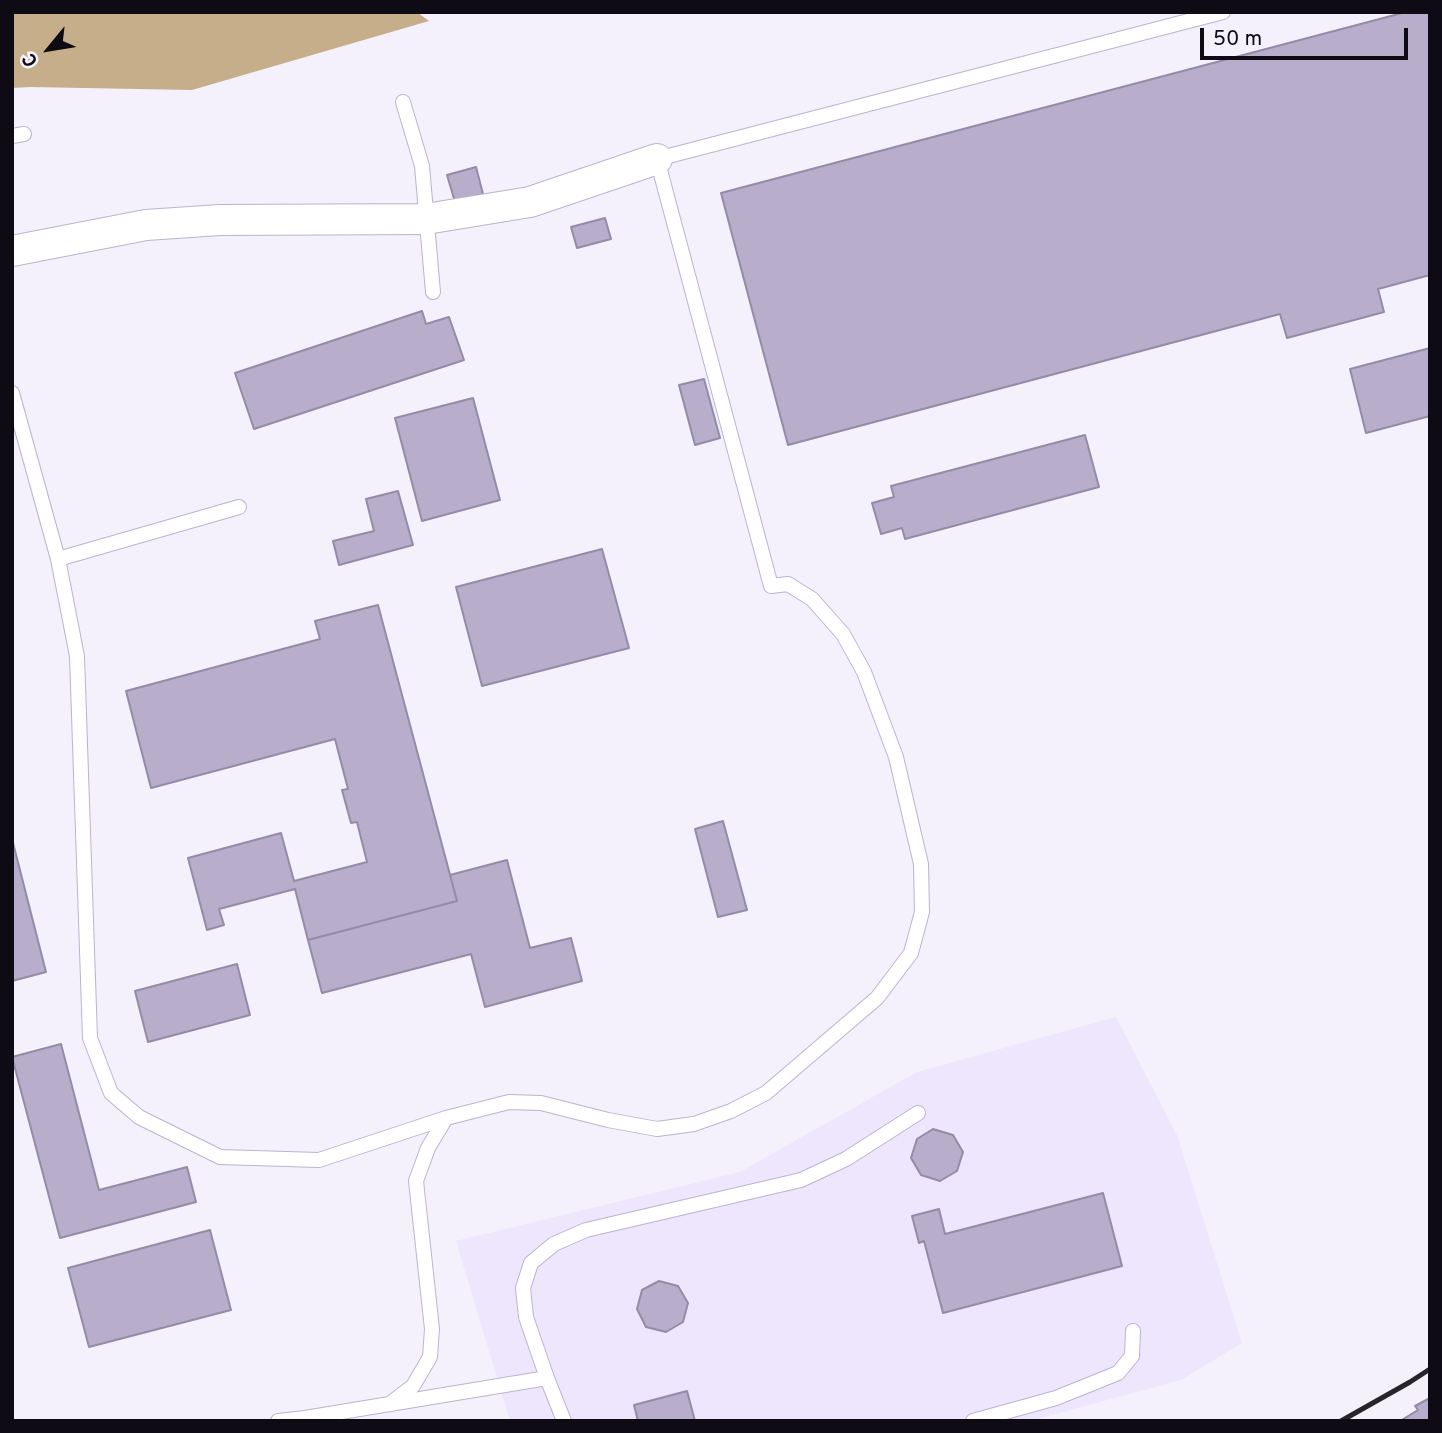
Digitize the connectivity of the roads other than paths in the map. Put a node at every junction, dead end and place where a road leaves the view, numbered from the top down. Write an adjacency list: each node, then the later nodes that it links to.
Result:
1 (1223, 12): 3 (lane)
2 (403, 103): 4 (lane)
3 (657, 159): 4 (street); 11 (lane)
4 (426, 219): 5 (street); 6 (lane)
5 (12, 251)
6 (433, 292)
7 (12, 393): 9 (lane)
8 (239, 507): 9 (lane)
9 (58, 559): 11 (lane)
10 (918, 1112): 13 (lane)
11 (446, 1118): 14 (lane)
12 (1133, 1331): 17 (lane)
13 (547, 1378): 14 (lane); 16 (lane)
14 (392, 1402): 15 (lane)
15 (278, 1421)
16 (564, 1421)
17 (973, 1421)

